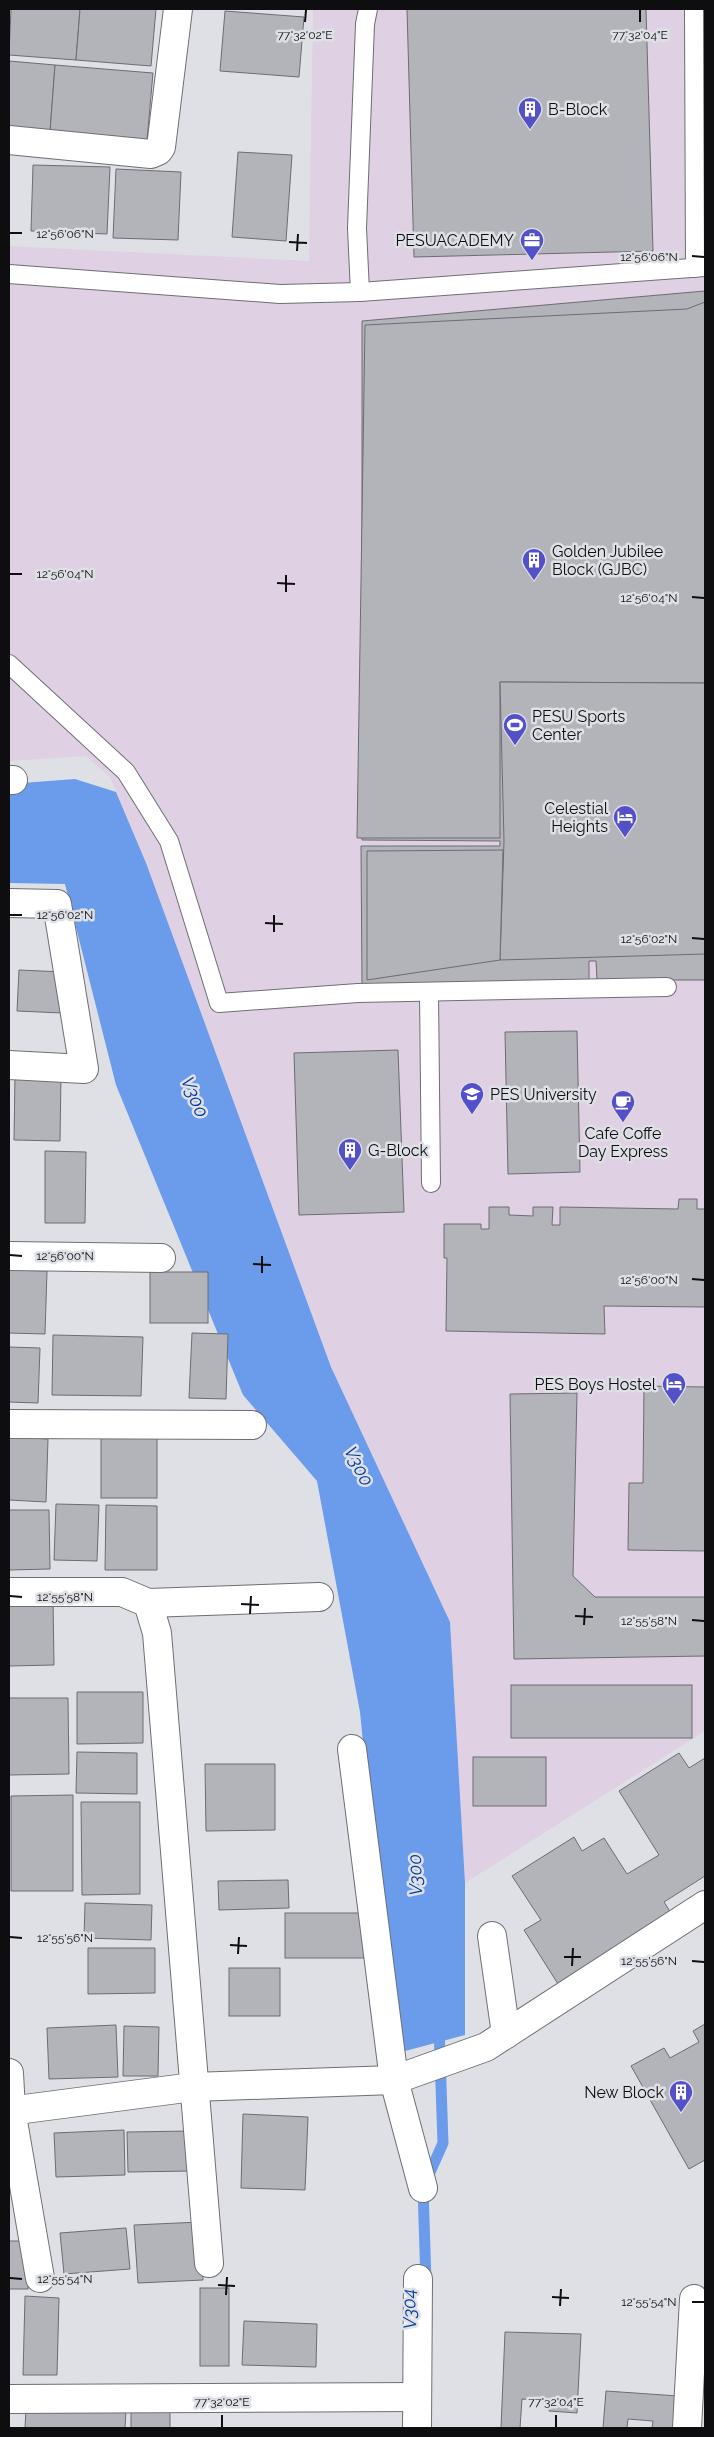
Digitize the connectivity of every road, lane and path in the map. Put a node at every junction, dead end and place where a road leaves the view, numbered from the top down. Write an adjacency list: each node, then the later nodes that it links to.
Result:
1 (178, 9): 4 (street)
2 (368, 9): 7 (lane)
3 (694, 9): 5 (lane)
4 (9, 140)
5 (700, 268): 7 (lane)
6 (9, 274): 7 (lane)
7 (360, 292)
8 (9, 664): 11 (lane)
9 (9, 903): 12 (street)
10 (667, 986): 11 (lane)
11 (429, 992): 13 (lane)
12 (9, 1065)
13 (430, 1183)
14 (9, 1256): 15 (street)
15 (161, 1258)
16 (9, 1424): 17 (street)
17 (252, 1425)
18 (9, 1592): 20 (street)
19 (319, 1597): 20 (street)
20 (148, 1603): 27 (street)
21 (352, 1749): 26 (street)
22 (705, 1905): 24 (street)
23 (492, 1936): 24 (street)
24 (496, 2040): 26 (street)
25 (9, 2074): 28 (street)
26 (394, 2080): 27 (street); 29 (street)
27 (193, 2087): 28 (street); 30 (street)
28 (10, 2110): 31 (street)
29 (423, 2188)
30 (209, 2263)
31 (40, 2278)
32 (418, 2279): 34 (street)
33 (694, 2299): 37 (street)
34 (417, 2397): 35 (street); 36 (street)
35 (9, 2399)
36 (417, 2428)
37 (687, 2428)

